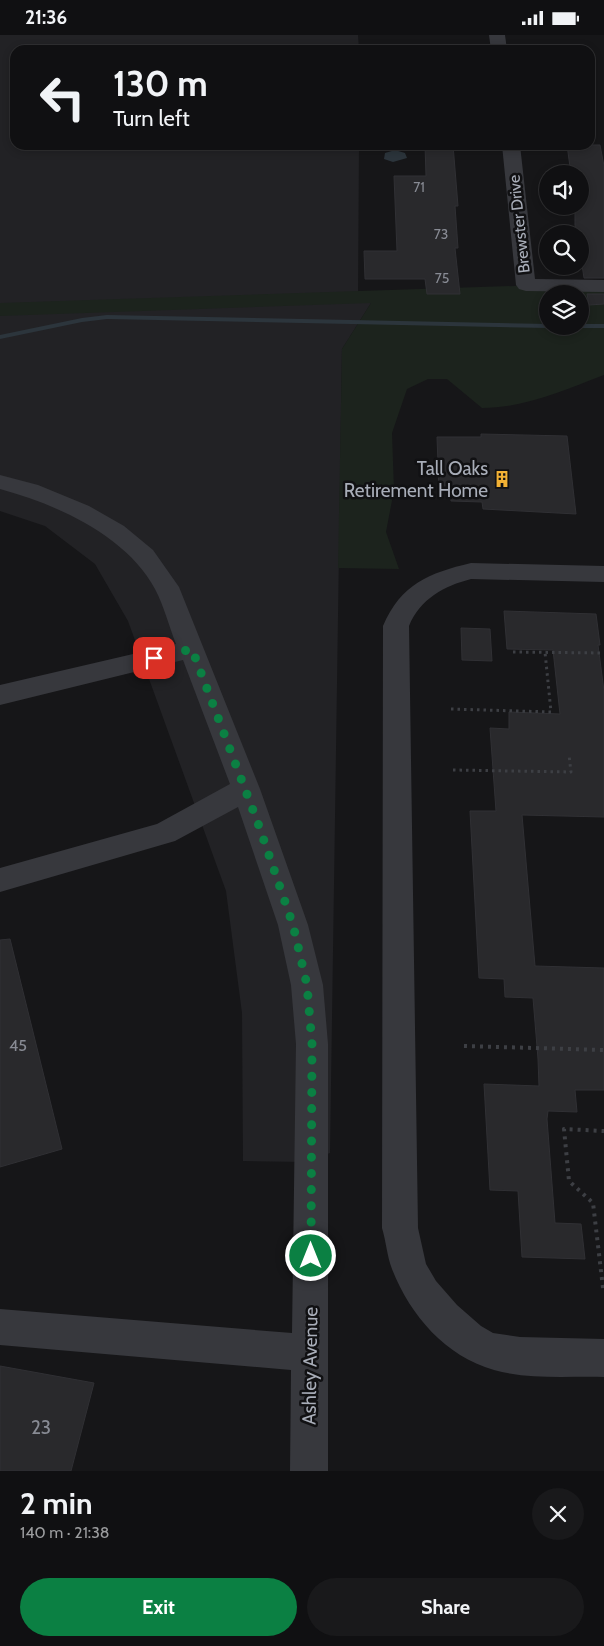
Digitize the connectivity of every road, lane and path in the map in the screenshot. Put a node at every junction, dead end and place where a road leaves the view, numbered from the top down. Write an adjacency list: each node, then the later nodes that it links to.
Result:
1 (512, 150): 2 (street, Brewster Drive)
2 (604, 286)
3 (0, 482): 5 (street, Ashley Avenue)
4 (604, 574): 21 (street)
5 (192, 649): 9 (street); 13 (street, Ashley Avenue)
6 (513, 652): 7 (path)
7 (545, 652): 8 (path); 10 (path)
8 (604, 653)
9 (0, 695)
10 (451, 709)
11 (569, 755): 12 (path)
12 (453, 770)
13 (246, 789): 14 (street); 20 (street, Ashley Avenue)
14 (0, 880)
15 (464, 1046): 16 (path)
16 (604, 1050)
17 (604, 1131): 18 (path)
18 (603, 1288)
19 (0, 1327): 20 (street)
20 (311, 1353): 22 (street, Ashley Avenue)
21 (604, 1358)
22 (309, 1471)

